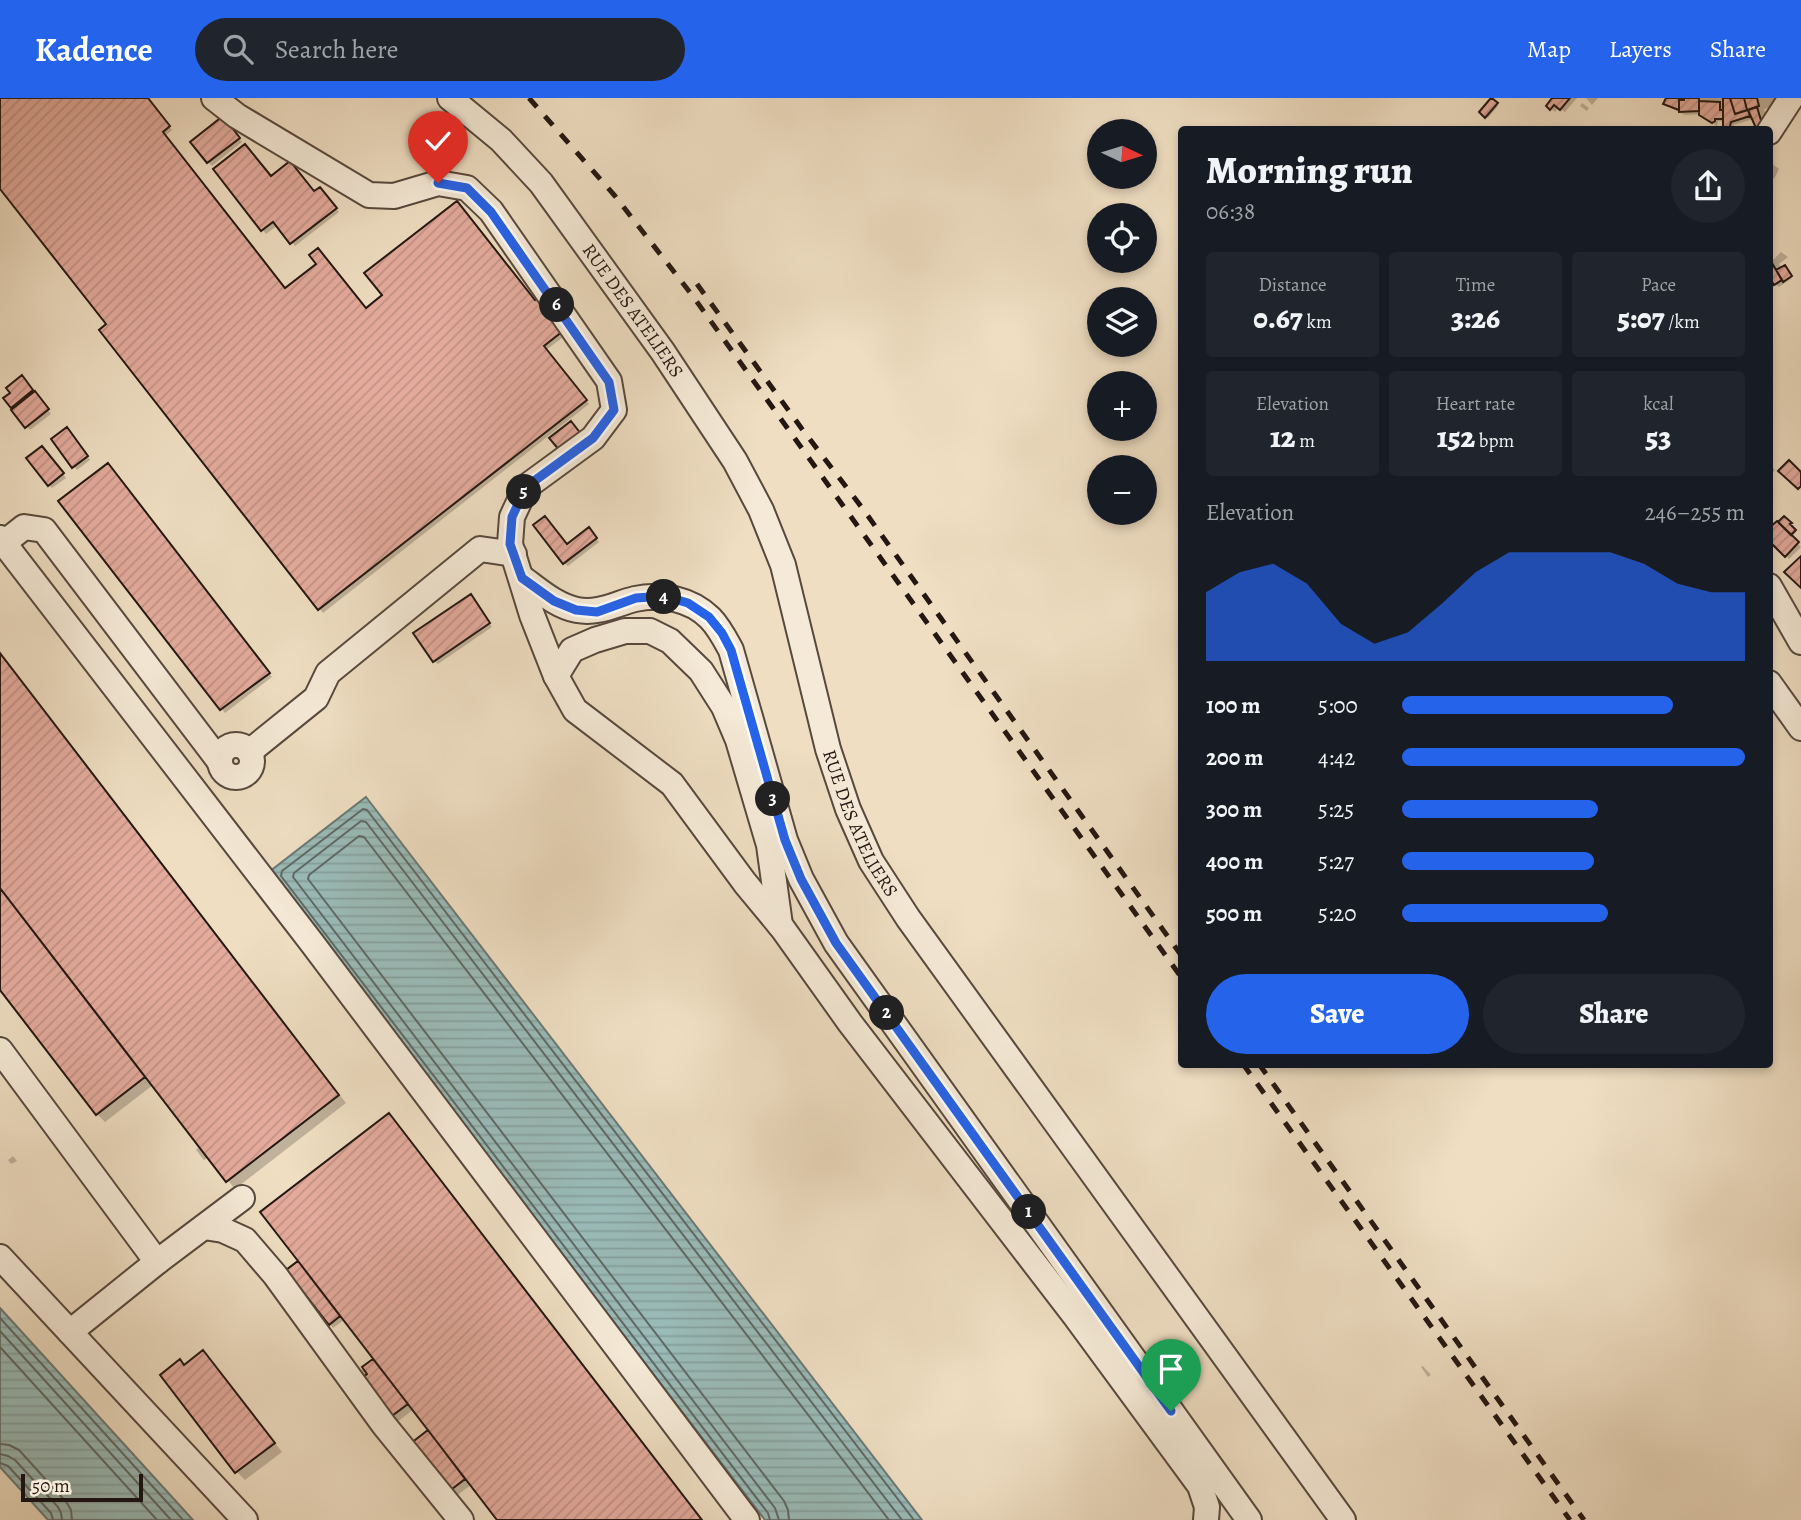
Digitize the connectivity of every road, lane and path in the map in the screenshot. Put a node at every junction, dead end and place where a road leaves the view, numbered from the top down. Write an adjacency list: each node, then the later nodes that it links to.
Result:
1 (214, 98): 6 (street)
2 (450, 98): 25 (street, RUE DES ATELIERS)
3 (1791, 98): 4 (street)
4 (1773, 126)
5 (2, 541): 6 (street); 22 (street)
6 (513, 554): 7 (street)
7 (522, 578): 10 (street); 24 (street)
8 (1773, 593): 9 (street)
9 (1801, 642)
10 (556, 676): 13 (street); 13 (street)
11 (1773, 689): 12 (street)
12 (1801, 728)
13 (780, 925): 23 (street)
14 (0, 1050): 18 (street)
15 (242, 1198): 16 (street)
16 (204, 1227): 18 (street); 21 (street)
17 (0, 1257): 19 (street)
18 (157, 1262): 19 (street)
19 (70, 1332): 20 (street)
20 (245, 1520)
21 (461, 1520)
22 (747, 1520)
23 (1206, 1520)
24 (1249, 1520)
25 (1343, 1520)

